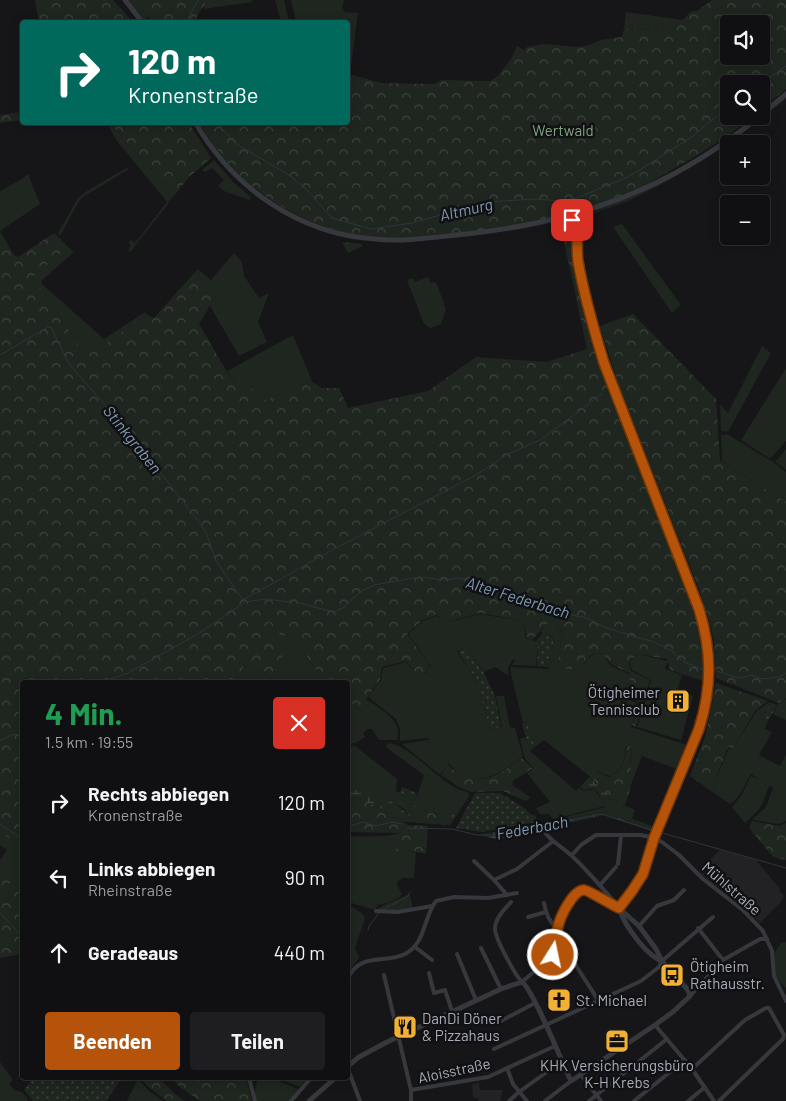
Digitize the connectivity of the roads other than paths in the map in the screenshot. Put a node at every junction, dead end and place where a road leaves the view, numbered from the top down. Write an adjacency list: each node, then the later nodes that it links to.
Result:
1 (125, 0): 2 (street)
2 (140, 20)
3 (786, 94): 4 (street)
4 (770, 108)
5 (197, 125): 8 (street)
6 (748, 125): 7 (street)
7 (574, 216): 8 (street); 9 (street); 10 (street)
8 (558, 219): 9 (street)
9 (572, 228): 10 (street)
10 (576, 242): 12 (street)
11 (541, 827): 14 (street)
12 (656, 833): 13 (street, Mühlstraße); 25 (street); 33 (street, Mühlstraße)
13 (621, 835): 15 (street, Mühlstraße); 18 (street)
14 (552, 842): 15 (street); 17 (street)
15 (572, 855): 18 (street)
16 (474, 861): 17 (street)
17 (494, 880): 21 (street)
18 (600, 885): 25 (street)
19 (684, 890): 30 (street)
20 (517, 893): 21 (street)
21 (507, 895): 24 (street)
22 (511, 902): 44 (street)
23 (544, 903): 27 (street)
24 (432, 906): 26 (street); 34 (street)
25 (619, 908): 30 (street); 32 (street); 40 (street)
26 (376, 911)
27 (546, 912): 28 (street); 32 (street)
28 (528, 917)
29 (713, 917): 31 (street)
30 (639, 926): 40 (street)
31 (698, 928): 39 (street); 40 (street)
32 (557, 929): 35 (street)
33 (767, 939): 39 (street); 49 (street, Mühlstraße)
34 (415, 947): 38 (street); 43 (street)
35 (558, 947): 44 (street); 48 (street)
36 (481, 948): 45 (street)
37 (458, 954): 47 (street)
38 (432, 960)
39 (723, 960): 46 (street)
40 (662, 961): 46 (street); 48 (street)
41 (429, 973): 51 (street)
42 (384, 975): 55 (street)
43 (350, 976)
44 (522, 982): 45 (street); 50 (street)
45 (501, 989): 47 (street)
46 (690, 996): 54 (street)
47 (476, 1000): 51 (street)
48 (598, 1000): 53 (street)
49 (786, 1000)
50 (535, 1004): 52 (street); 53 (street)
51 (452, 1012): 55 (street)
52 (499, 1022)
53 (546, 1025): 57 (street); 58 (street)
54 (655, 1025): 56 (street); 65 (street)
55 (398, 1037): 61 (street); 71 (street)
56 (667, 1039): 59 (street); 73 (street)
57 (555, 1046): 60 (street); 62 (street, Aloisstraße)
58 (494, 1049)
59 (685, 1060): 63 (street); 84 (street)
60 (562, 1061): 69 (street); 72 (street)
61 (350, 1066)
62 (507, 1068): 71 (street, Aloisstraße); 72 (street)
63 (692, 1069): 70 (street); 87 (street)
64 (350, 1074): 77 (street)
65 (581, 1075): 69 (street); 73 (street)
66 (249, 1080): 74 (street)
67 (309, 1080): 75 (street)
68 (333, 1080): 76 (street)
69 (571, 1082): 81 (street)
70 (705, 1087): 85 (street); 86 (street)
71 (411, 1090): 78 (street)
72 (519, 1092): 79 (street); 80 (street)
73 (596, 1095): 82 (street); 83 (street)
74 (255, 1101)
75 (292, 1101)
76 (309, 1101)
77 (360, 1101)
78 (411, 1101)
79 (510, 1101)
80 (527, 1101)
81 (545, 1101)
82 (589, 1101)
83 (601, 1101)
84 (634, 1101)
85 (688, 1101)
86 (714, 1101)
87 (719, 1101)

